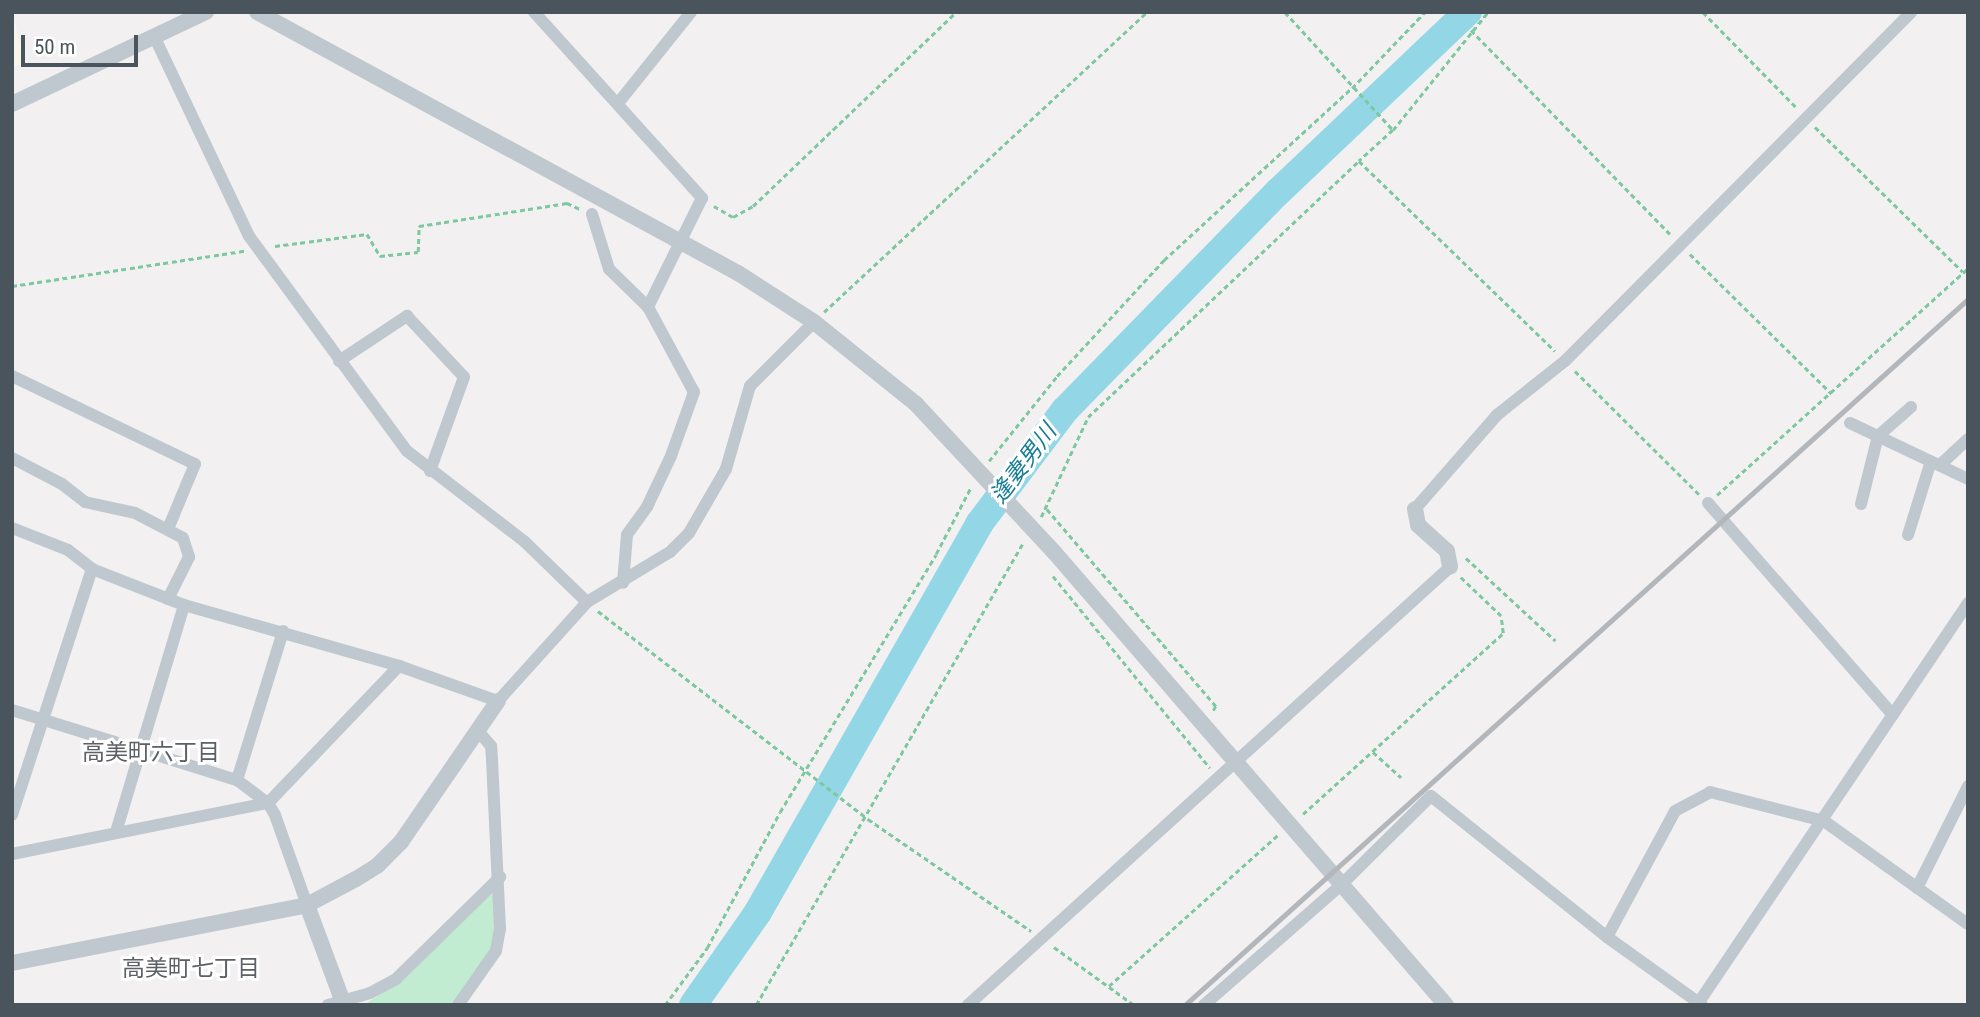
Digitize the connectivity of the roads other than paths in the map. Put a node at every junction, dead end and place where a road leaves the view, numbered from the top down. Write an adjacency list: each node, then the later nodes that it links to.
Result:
1 (206, 12): 6 (street)
2 (257, 12): 10 (street)
3 (691, 12): 7 (street)
4 (1910, 12): 25 (street)
5 (538, 13): 7 (street)
6 (154, 36): 8 (street); 13 (street)
7 (619, 102): 10 (street)
8 (12, 104)
9 (592, 214): 11 (street)
10 (681, 241): 11 (street); 12 (street)
11 (648, 307): 31 (street)
12 (814, 322): 31 (street); 44 (street)
13 (339, 360): 21 (street); 21 (street)
14 (12, 376): 27 (street)
15 (1911, 407): 17 (street)
16 (1850, 423): 17 (street)
17 (1878, 436): 20 (street); 24 (street)
18 (1968, 439): 20 (street)
19 (12, 458): 27 (street)
20 (1936, 463): 22 (street); 28 (street)
21 (430, 471): 33 (street)
22 (1968, 479)
23 (1708, 503): 40 (street)
24 (1861, 504)
25 (1415, 509): 29 (street)
26 (12, 528): 30 (street)
27 (168, 528): 32 (street)
28 (1908, 535)
29 (1448, 559): 44 (street)
30 (92, 569): 32 (street); 41 (street)
31 (623, 583): 33 (street)
32 (167, 599): 35 (street)
33 (587, 603): 38 (street)
34 (1968, 603): 40 (street)
35 (184, 605): 36 (street); 43 (street)
36 (282, 632): 37 (street); 45 (street)
37 (399, 666): 38 (street); 47 (street)
38 (498, 701): 42 (street)
39 (12, 710): 41 (street)
40 (1893, 715): 49 (street)
41 (42, 720): 43 (street); 48 (street)
42 (479, 732): 52 (street); 55 (street)
43 (139, 750): 45 (street); 50 (street)
44 (1234, 760): 53 (street); 62 (street)
45 (237, 780): 47 (street)
46 (1968, 786): 54 (street)
47 (268, 803): 50 (street); 55 (street)
48 (12, 815)
49 (1824, 821): 54 (street); 57 (street); 60 (street)
50 (116, 832): 51 (street)
51 (12, 854)
52 (500, 877): 59 (street); 61 (street)
53 (1342, 884): 57 (street); 63 (street); 64 (street)
54 (1917, 888): 56 (street)
55 (307, 905): 58 (street); 59 (street)
56 (1968, 924)
57 (1607, 937): 60 (street)
58 (12, 963)
59 (339, 1004)
60 (1699, 1004)
61 (458, 1005)
62 (968, 1005)
63 (1204, 1005)
64 (1446, 1005)

